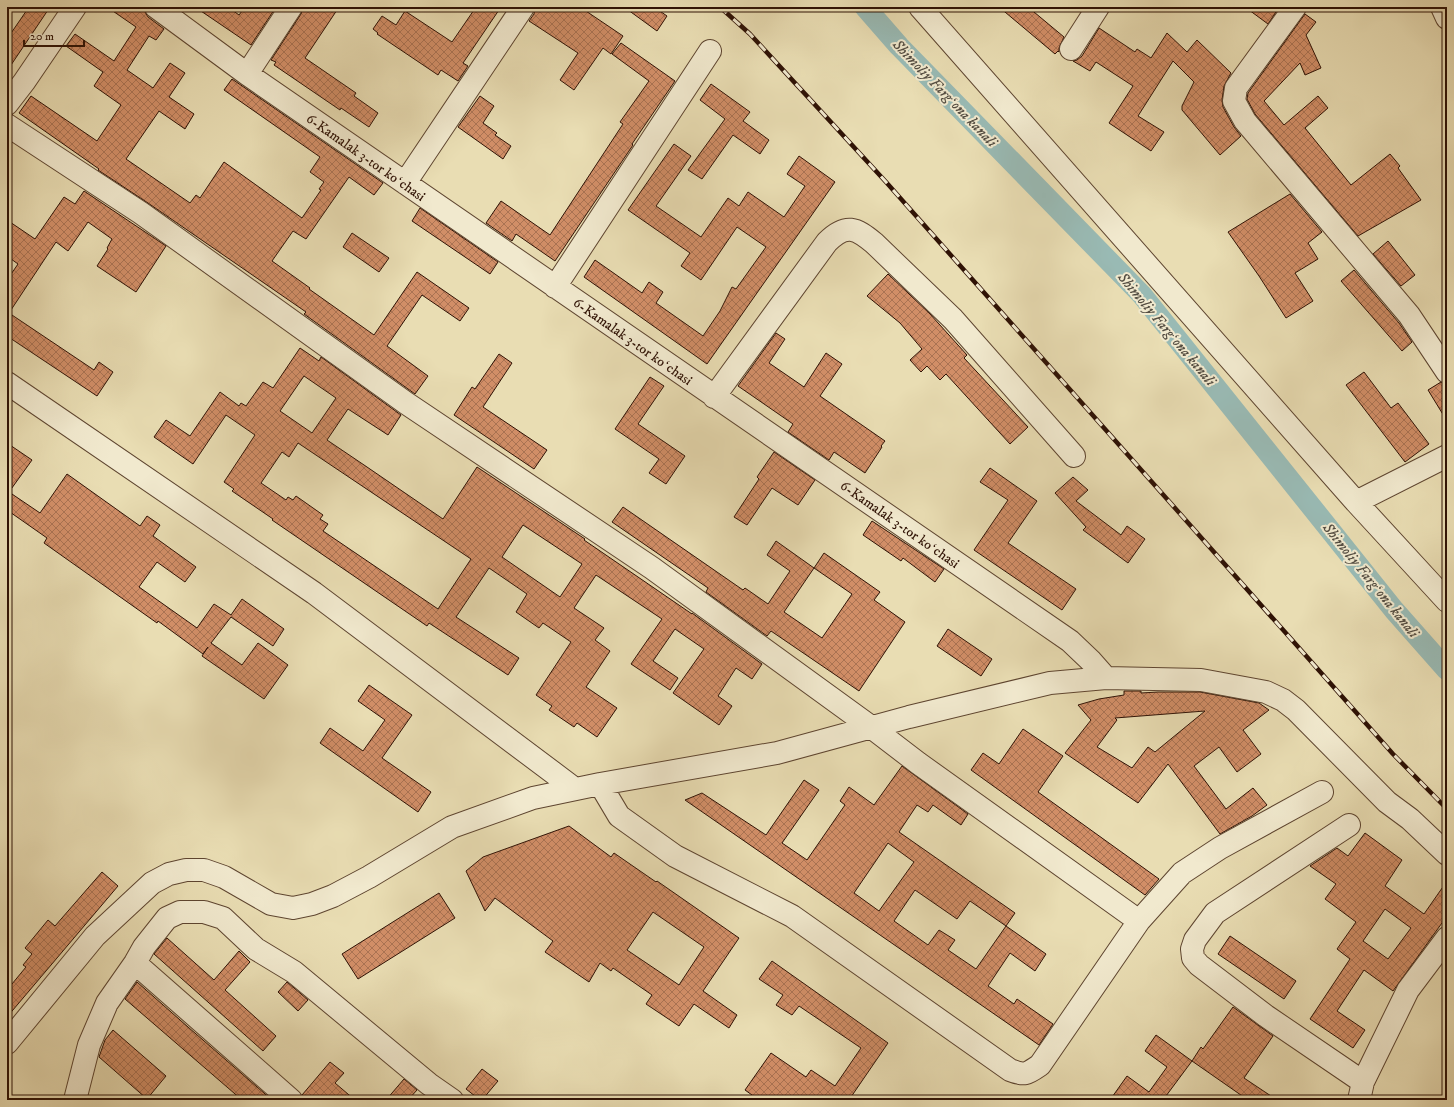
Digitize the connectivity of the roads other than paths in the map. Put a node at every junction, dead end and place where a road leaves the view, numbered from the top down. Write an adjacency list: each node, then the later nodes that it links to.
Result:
1 (75, 7): 13 (street)
2 (156, 7): 12 (street, 6-Kamalak 3-tor koʻchasi)
3 (291, 7): 12 (street)
4 (523, 7): 15 (street)
5 (920, 7): 22 (street)
6 (1098, 7): 10 (street)
7 (1295, 7): 17 (street)
8 (1442, 7): 9 (street)
9 (1447, 18)
10 (1071, 49)
11 (710, 51): 16 (street)
12 (247, 74): 15 (street, 6-Kamalak 3-tor koʻchasi)
13 (7, 104)
14 (7, 125): 25 (street)
15 (405, 183): 16 (street, 6-Kamalak 3-tor koʻchasi)
16 (555, 287): 19 (street, 6-Kamalak 3-tor koʻchasi)
17 (1447, 372)
18 (7, 383): 27 (street)
19 (714, 397): 20 (street); 24 (street, 6-Kamalak 3-tor koʻchasi)
20 (1074, 456)
21 (1447, 456): 22 (street)
22 (1356, 502): 23 (street)
23 (1447, 601)
24 (1106, 678): 25 (street); 30 (street)
25 (872, 727): 26 (street); 31 (street)
26 (600, 784): 27 (street); 31 (street)
27 (575, 789): 34 (street)
28 (1322, 792): 31 (street)
29 (1349, 825): 35 (street)
30 (1447, 854)
31 (1139, 921)
32 (1447, 938): 35 (street)
33 (135, 963): 36 (street); 37 (street); 38 (street)
34 (7, 1043)
35 (1361, 1091)
36 (75, 1100)
37 (291, 1100)
38 (452, 1100)

